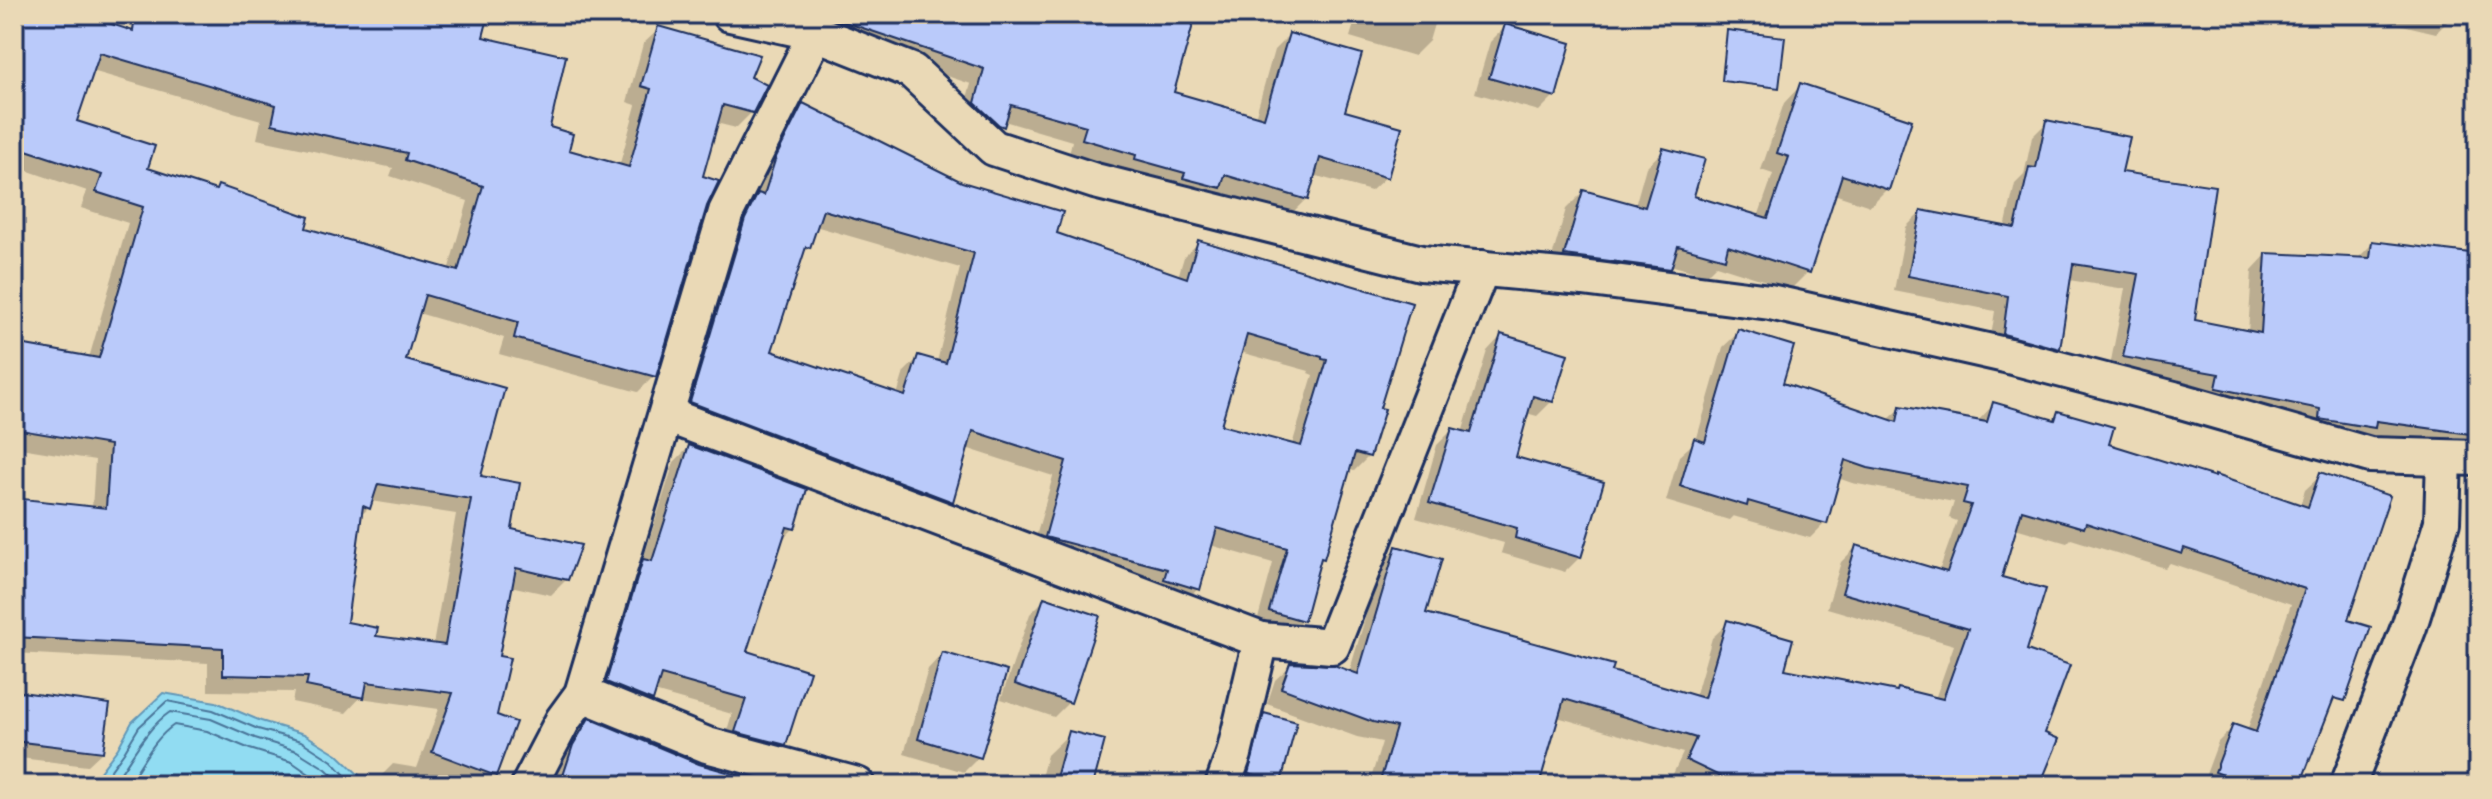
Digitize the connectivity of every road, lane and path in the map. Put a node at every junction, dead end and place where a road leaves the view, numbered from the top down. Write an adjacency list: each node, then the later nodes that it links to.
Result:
1 (730, 14): 2 (street)
2 (816, 33): 3 (street); 4 (street)
3 (1482, 268): 5 (street); 7 (street)
4 (667, 415): 7 (street); 8 (street)
5 (2444, 458): 6 (street); 13 (street)
6 (2478, 458)
7 (1261, 640): 12 (street)
8 (582, 694): 9 (street); 10 (street)
9 (816, 780): 11 (street)
10 (529, 785)
11 (857, 785)
12 (1223, 785)
13 (2348, 785)

